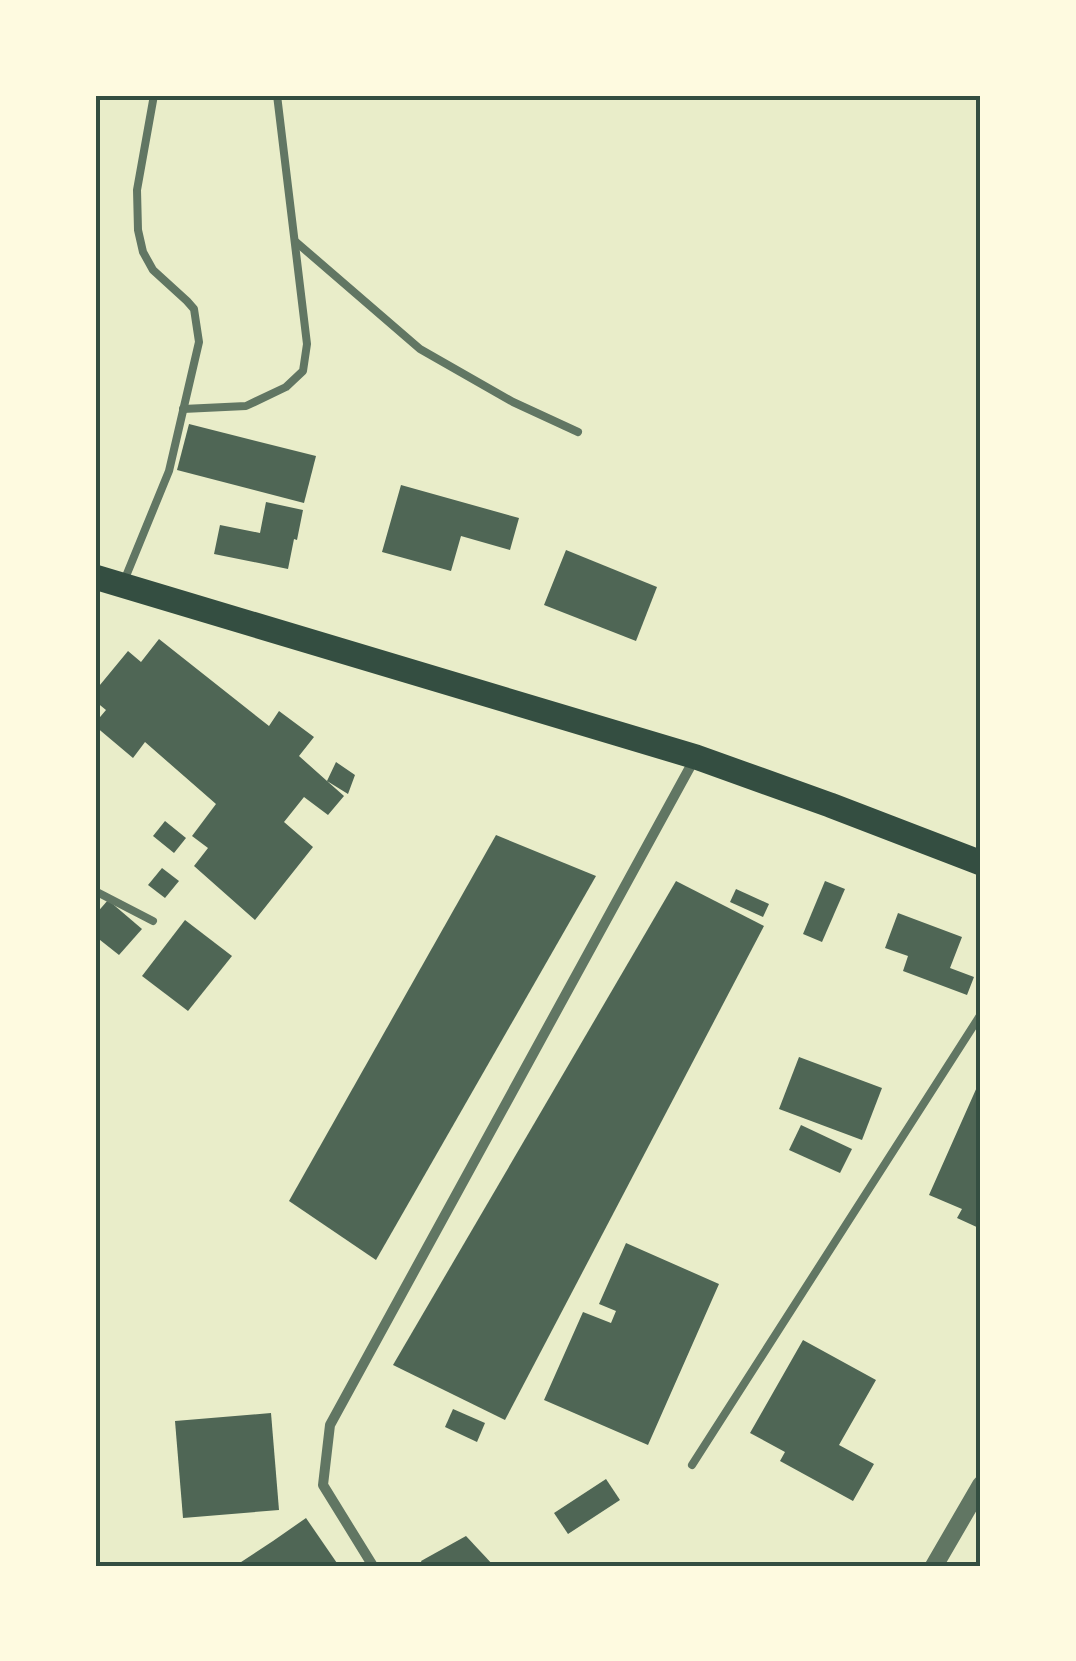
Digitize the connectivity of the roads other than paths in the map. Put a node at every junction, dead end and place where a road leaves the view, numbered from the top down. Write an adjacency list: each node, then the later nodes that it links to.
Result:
1 (154, 95): 4 (lane)
2 (277, 95): 3 (lane)
3 (296, 242): 4 (lane); 5 (lane)
4 (183, 409): 7 (lane)
5 (578, 432)
6 (95, 578): 7 (main road)
7 (122, 586): 8 (main road)
8 (696, 757): 9 (main road); 15 (street)
9 (981, 863)
10 (95, 891): 11 (lane)
11 (153, 922)
12 (981, 1014): 13 (lane)
13 (692, 1466)
14 (981, 1485): 16 (street)
15 (373, 1566)
16 (934, 1566)

